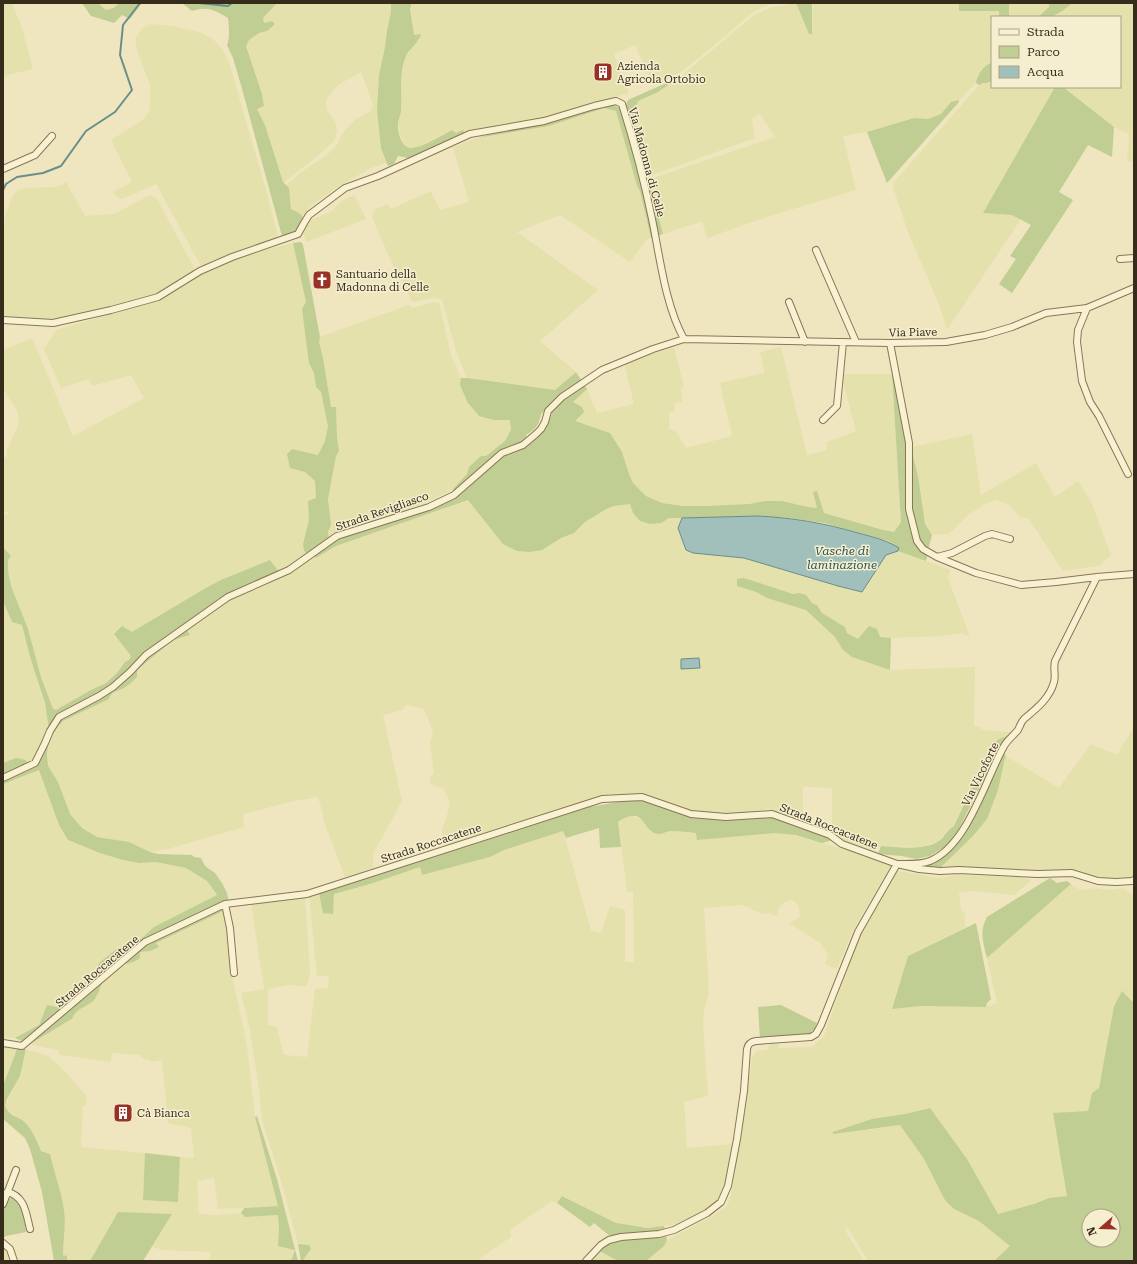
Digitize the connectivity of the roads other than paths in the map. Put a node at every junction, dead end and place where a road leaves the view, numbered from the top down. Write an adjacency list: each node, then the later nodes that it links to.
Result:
1 (52, 136): 2 (street)
2 (3, 169)
3 (816, 250): 13 (street)
4 (1134, 258): 5 (street)
5 (1120, 259)
6 (1134, 288): 8 (street, Via Piave)
7 (790, 302): 11 (street)
8 (1086, 308): 14 (street, Via Piave); 16 (street)
9 (3, 320): 10 (street, Via Madonna di Celle)
10 (684, 339): 11 (street, Via Piave); 21 (street, Strada Revigliasco)
11 (805, 342): 12 (street, Via Piave)
12 (843, 342): 13 (street, Via Piave); 15 (street)
13 (856, 342): 14 (street, Via Piave)
14 (890, 343): 18 (street)
15 (823, 420)
16 (1128, 474)
17 (1010, 540): 18 (street)
18 (937, 556): 20 (street)
19 (1134, 574): 20 (street)
20 (1097, 577): 22 (street, Via Vicoforte)
21 (3, 778)
22 (897, 864): 23 (street, Strada Roccacatene); 24 (street, Strada Roccacatene); 33 (street)
23 (1133, 881)
24 (225, 904): 25 (street); 26 (street, Strada Roccacatene)
25 (234, 973)
26 (3, 1044)
27 (16, 1170): 28 (street)
28 (7, 1192): 29 (street); 30 (street)
29 (3, 1204)
30 (30, 1229)
31 (3, 1243): 32 (street)
32 (14, 1261)
33 (586, 1261)

